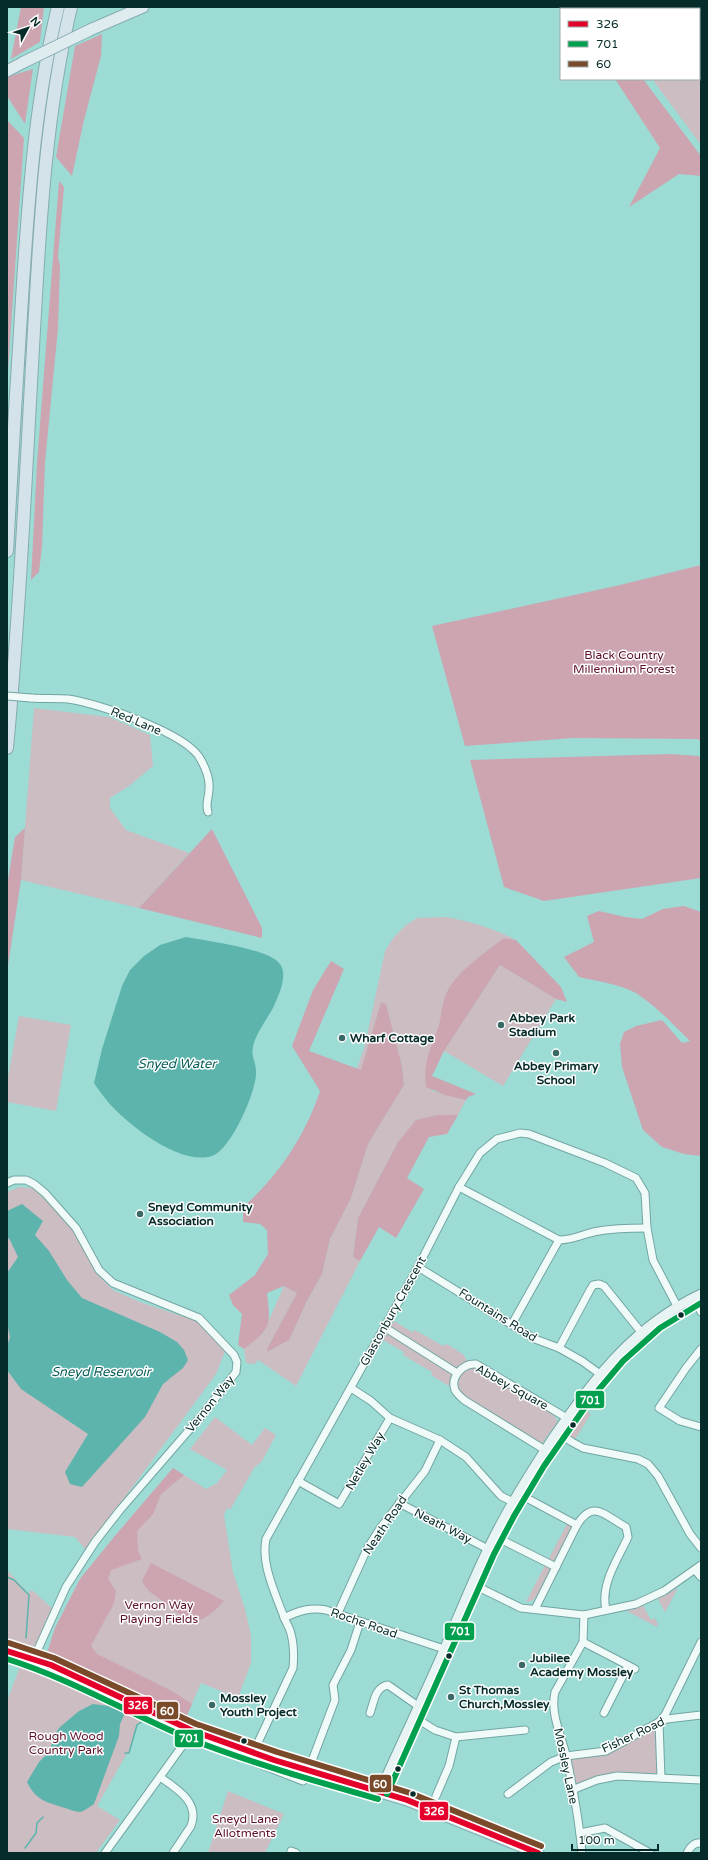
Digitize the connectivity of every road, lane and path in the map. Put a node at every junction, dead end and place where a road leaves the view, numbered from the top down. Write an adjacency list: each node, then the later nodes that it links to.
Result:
1 (50, 7): 8 (highway)
2 (58, 7): 8 (highway)
3 (71, 7): 7 (highway)
4 (78, 7): 7 (highway)
5 (143, 7): 6 (main road, bridge)
6 (7, 71)
7 (58, 76): 11 (highway)
8 (40, 102): 9 (highway)
9 (7, 551)
10 (7, 696): 12 (street, Red Lane, bridge)
11 (7, 748)
12 (208, 812)
13 (7, 1184): 57 (street, Vernon Way)
14 (459, 1187): 15 (street, Glastonbury Crescent); 16 (street); 17 (street, Glastonbury Crescent)
15 (648, 1228): 16 (street); 19 (street, Glastonbury Crescent)
16 (559, 1240): 21 (street)
17 (418, 1267): 21 (street, Fountains Road); 22 (street, Glastonbury Crescent)
18 (697, 1296): 19 (street); 20 (street)
19 (677, 1306): 23 (street)
20 (701, 1312)
21 (512, 1324): 24 (street, Fountains Road)
22 (384, 1327): 26 (street, Abbey Square); 28 (street, Glastonbury Crescent)
23 (641, 1332): 24 (street); 27 (street)
24 (559, 1348): 27 (street, Fountains Road)
25 (701, 1349): 31 (street)
26 (457, 1373): 30 (street, Abbey Square); 34 (street, Abbey Square)
27 (600, 1374): 30 (street)
28 (351, 1388): 29 (street); 35 (street, Glastonbury Crescent)
29 (390, 1418): 33 (street); 35 (street, Netley Way)
30 (567, 1418): 32 (street)
31 (701, 1427)
32 (557, 1432): 34 (street); 41 (street)
33 (440, 1440): 37 (street); 38 (street, Neath Road)
34 (545, 1450): 36 (street)
35 (298, 1481): 51 (street, Glastonbury Crescent)
36 (519, 1494): 37 (street); 39 (street)
37 (513, 1502): 40 (street)
38 (399, 1503): 42 (street, Neath Way); 49 (street, Neath Road)
39 (577, 1525): 43 (street); 48 (street)
40 (494, 1536): 42 (street); 43 (street)
41 (701, 1548)
42 (488, 1549): 46 (street)
43 (556, 1567): 47 (street)
44 (698, 1568): 45 (street); 48 (street)
45 (701, 1577)
46 (472, 1584): 47 (street); 55 (street)
47 (535, 1609): 50 (street)
48 (606, 1610): 50 (street)
49 (338, 1614): 51 (street, Roche Road); 52 (street, Roche Road)
50 (584, 1614): 53 (street, Mossley Lane)
51 (284, 1618): 67 (street, Glastonbury Crescent)
52 (360, 1622): 55 (street, Roche Road); 69 (street)
53 (583, 1642): 59 (street); 68 (street, Mossley Lane)
54 (701, 1642): 63 (street)
55 (444, 1649): 58 (street)
56 (7, 1651): 57 (main road)
57 (30, 1657): 65 (main road)
58 (418, 1706): 60 (street); 62 (street)
59 (604, 1712)
60 (370, 1713)
61 (701, 1715): 63 (street, Fisher Road)
62 (414, 1717): 66 (street); 76 (street)
63 (659, 1722): 68 (street, Fisher Road); 71 (street)
64 (525, 1730): 66 (street)
65 (193, 1731): 67 (main road); 70 (street)
66 (456, 1737): 77 (street)
67 (248, 1751): 73 (street); 76 (main road)
68 (566, 1756): 74 (street, Fisher Road); 75 (street, Mossley Lane)
69 (313, 1758)
70 (160, 1777): 82 (street); 83 (street)
71 (661, 1778): 72 (street); 75 (street)
72 (701, 1780)
73 (303, 1781)
74 (516, 1788): 78 (street, Fisher Road); 79 (street)
75 (572, 1790): 80 (street, Mossley Lane)
76 (380, 1791): 84 (main road)
77 (436, 1793)
78 (508, 1794)
79 (522, 1794)
80 (580, 1833): 85 (street, Mossley Lane); 86 (street)
81 (701, 1843): 87 (street)
82 (105, 1853)
83 (173, 1853)
84 (538, 1853)
85 (582, 1853)
86 (650, 1853)
87 (687, 1853)

